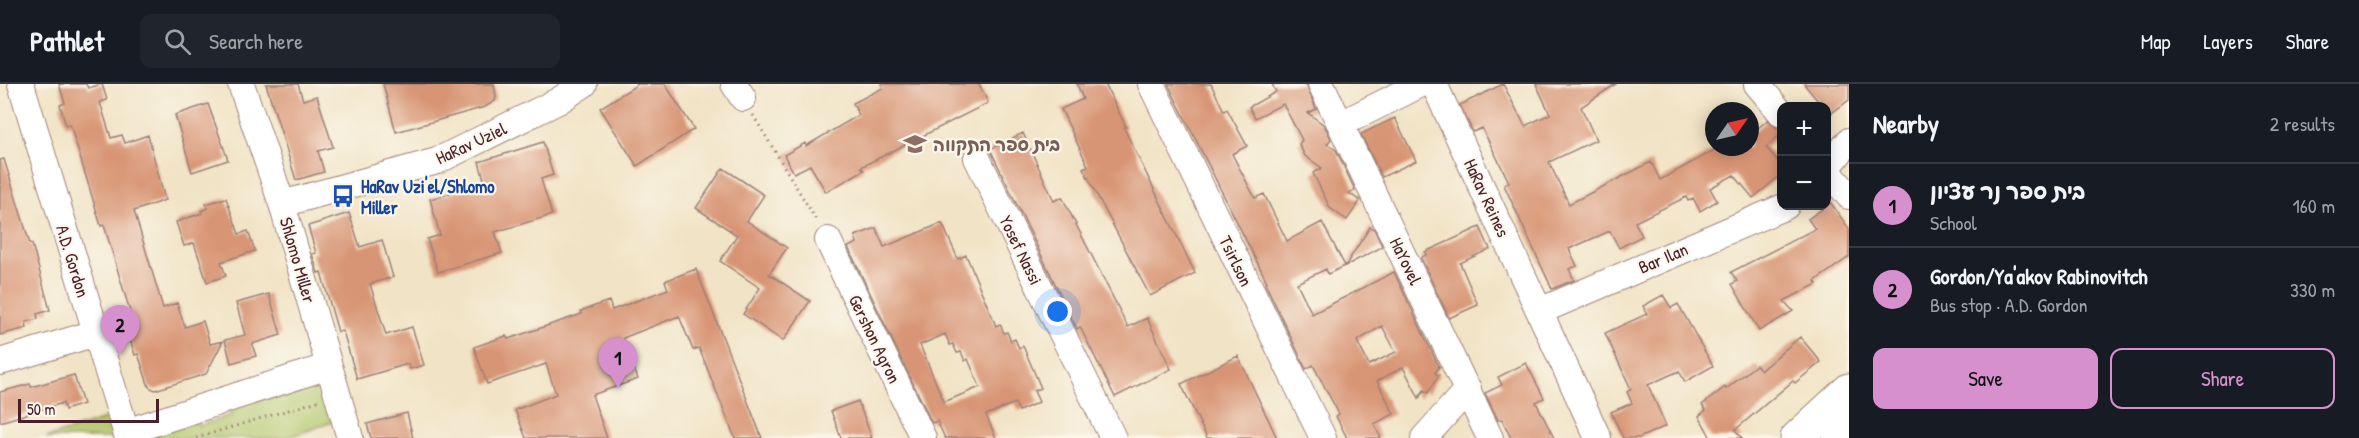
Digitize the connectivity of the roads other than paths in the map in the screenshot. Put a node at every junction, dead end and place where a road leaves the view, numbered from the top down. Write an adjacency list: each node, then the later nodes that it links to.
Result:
1 (21, 84): 21 (street, A.D. Gordon)
2 (241, 84): 17 (street, Shlomo Miller)
3 (584, 84): 9 (street, HaRav Uziel)
4 (1151, 84): 31 (street, Tsirlson)
5 (1321, 84): 11 (street, HaYovel)
6 (1421, 84): 11 (street)
7 (1434, 84): 20 (street, HaRav Reines)
8 (1757, 84): 10 (street)
9 (555, 93): 17 (street, HaRav Uziel)
10 (1777, 108)
11 (1341, 124): 24 (street, HaYovel)
12 (1849, 141): 14 (street)
13 (977, 158): 30 (street, Yosef Nassi)
14 (1831, 165)
15 (1831, 175): 16 (street)
16 (1849, 196)
17 (282, 204): 23 (street, Shlomo Miller)
18 (1777, 210): 20 (street, Bar Ilan)
19 (828, 240): 29 (street, Gershon Agron)
20 (1540, 311): 34 (street, HaRav Reines)
21 (95, 333): 22 (street); 27 (street, A.D. Gordon)
22 (0, 362)
23 (329, 366): 27 (street); 28 (street, Shlomo Miller)
24 (1468, 389): 32 (street); 33 (street, HaYovel)
25 (1849, 390): 35 (highway)
26 (1849, 428): 36 (highway)
27 (127, 435)
28 (350, 438)
29 (923, 438)
30 (1113, 438)
31 (1323, 438)
32 (1424, 438)
33 (1490, 438)
34 (1598, 438)
35 (1797, 438)
36 (1839, 438)

